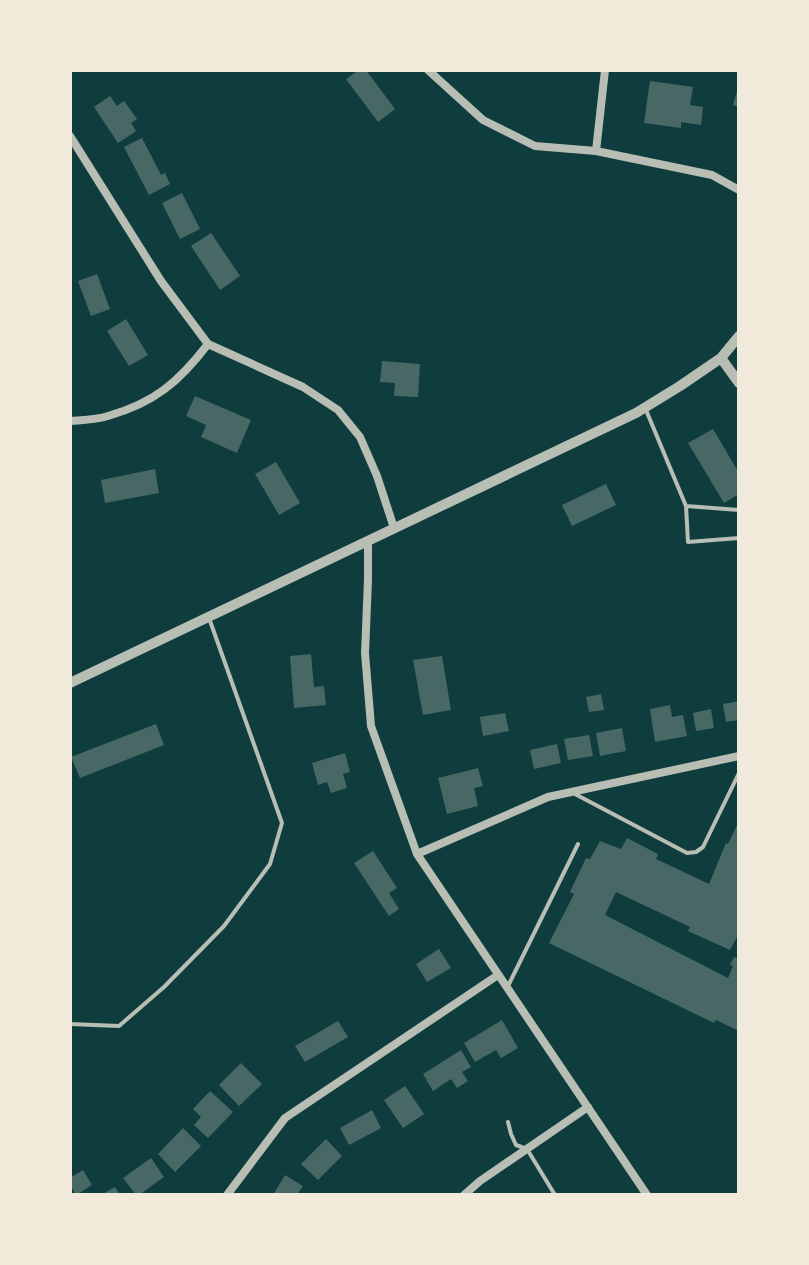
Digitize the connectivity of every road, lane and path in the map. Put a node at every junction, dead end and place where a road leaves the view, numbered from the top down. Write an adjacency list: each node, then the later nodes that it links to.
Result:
1 (428, 70): 4 (street)
2 (605, 70): 4 (street)
3 (70, 136): 7 (street)
4 (596, 151): 5 (street)
5 (739, 190)
6 (739, 336): 8 (street)
7 (208, 344): 11 (street); 14 (street)
8 (721, 358): 9 (street); 10 (street)
9 (739, 383)
10 (645, 408): 12 (lane); 14 (street)
11 (70, 421)
12 (686, 506): 13 (lane); 15 (lane)
13 (739, 510)
14 (394, 528): 16 (street)
15 (739, 538)
16 (368, 541): 17 (street); 23 (street)
17 (208, 616): 18 (street); 26 (lane)
18 (70, 683)
19 (739, 756): 21 (street)
20 (739, 773): 21 (lane)
21 (571, 792): 23 (street)
22 (578, 844): 25 (lane)
23 (417, 854): 24 (street)
24 (498, 975): 25 (street); 30 (street)
25 (507, 988): 27 (street)
26 (70, 1024)
27 (588, 1107): 29 (street); 33 (street)
28 (508, 1122): 29 (lane)
29 (527, 1149): 31 (street); 32 (lane)
30 (227, 1195)
31 (464, 1195)
32 (555, 1195)
33 (647, 1195)

